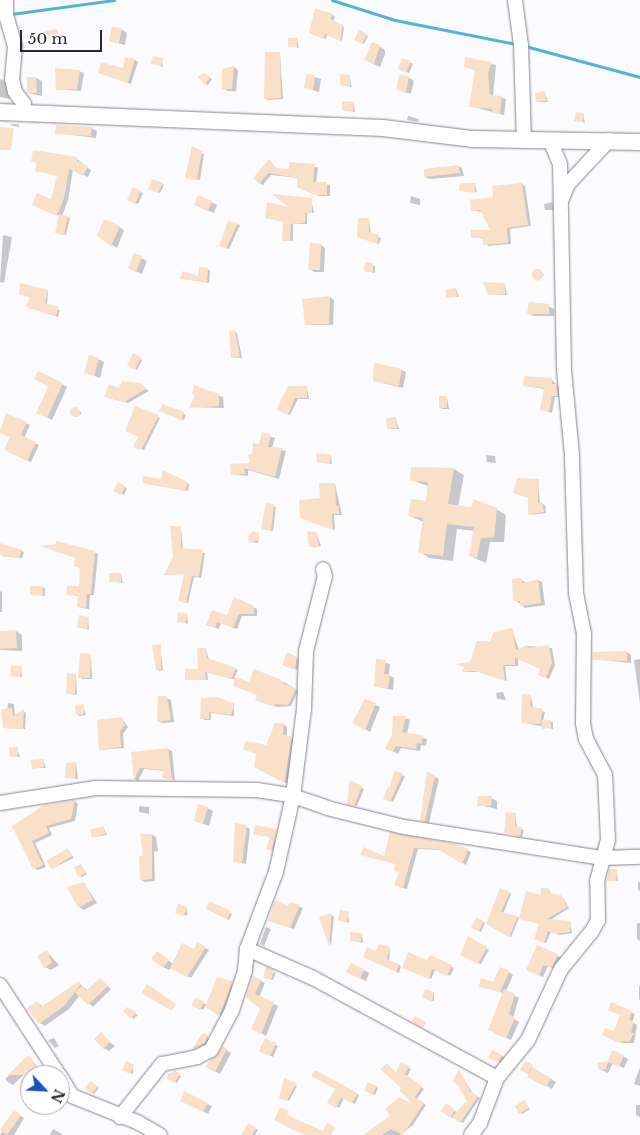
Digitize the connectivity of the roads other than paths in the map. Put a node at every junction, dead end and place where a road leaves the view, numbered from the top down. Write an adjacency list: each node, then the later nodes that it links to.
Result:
1 (6, 0): 4 (street)
2 (516, 0): 5 (street)
3 (0, 112): 4 (street)
4 (22, 113): 5 (street)
5 (524, 138): 6 (street)
6 (550, 140): 7 (street); 9 (street)
7 (609, 140): 8 (street); 9 (street)
8 (640, 142)
9 (561, 203): 13 (street)
10 (323, 569): 11 (street)
11 (293, 796): 12 (street); 13 (street); 15 (street)
12 (0, 803)
13 (603, 858): 14 (street); 18 (street)
14 (640, 858)
15 (247, 949): 18 (street); 20 (street)
16 (0, 986): 17 (street)
17 (53, 1065)
18 (498, 1078): 22 (street)
19 (70, 1093): 20 (street)
20 (120, 1117): 21 (street)
21 (160, 1135)
22 (471, 1135)

